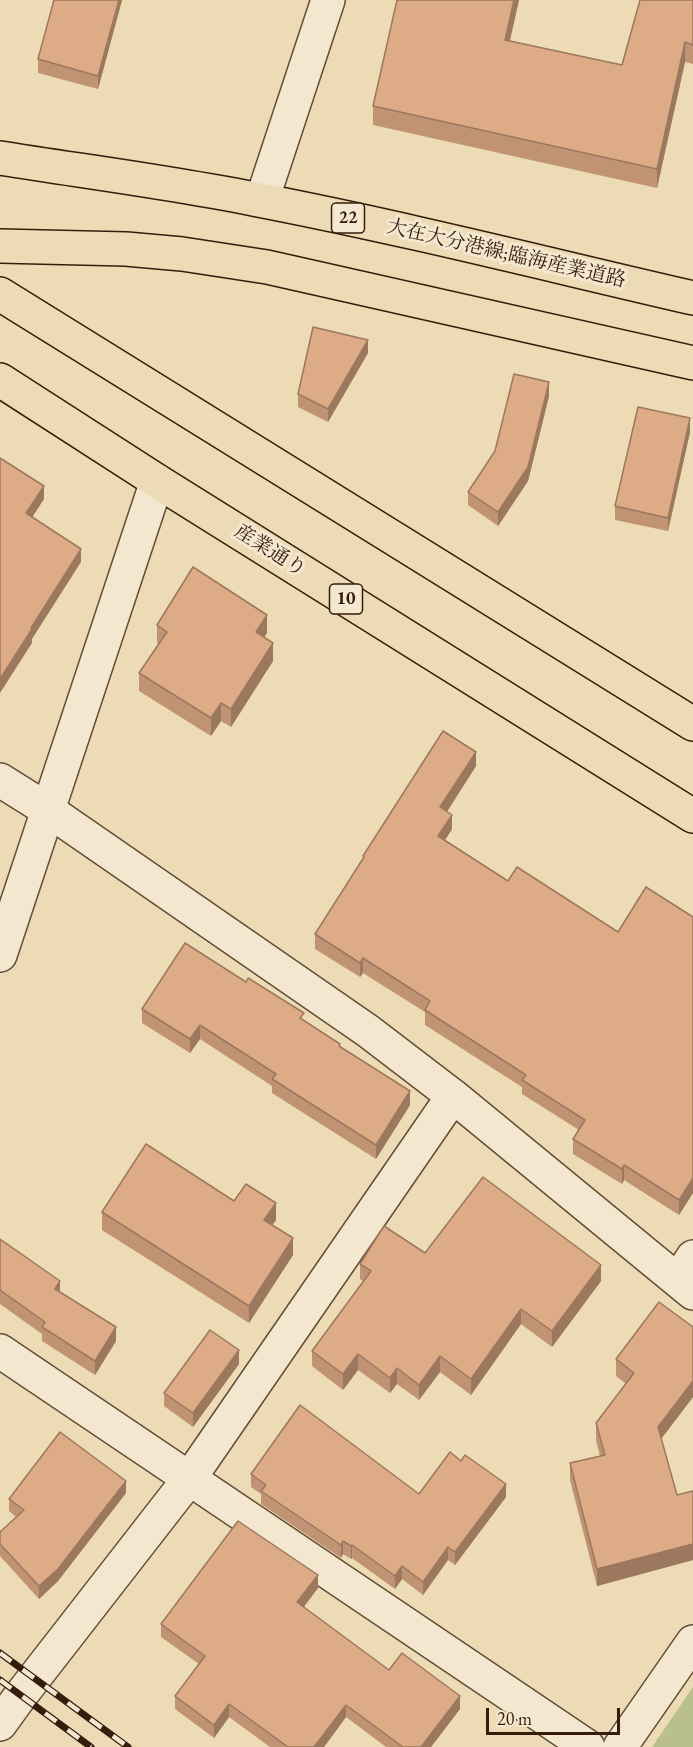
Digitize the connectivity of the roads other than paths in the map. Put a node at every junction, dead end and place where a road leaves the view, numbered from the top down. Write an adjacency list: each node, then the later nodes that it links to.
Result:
1 (328, 0): 3 (street)
2 (0, 158): 3 (main road, 大在大分港線;臨海産業道路 / 22)
3 (262, 200): 6 (main road, 大在大分港線;臨海産業道路 / 22)
4 (0, 246): 7 (main road)
5 (0, 294): 10 (main road)
6 (693, 297)
7 (693, 363)
8 (0, 380): 9 (main road, 産業通り / 10)
9 (157, 481): 12 (street); 13 (main road, 産業通り / 10)
10 (693, 724)
11 (0, 780): 12 (street)
12 (48, 810): 14 (street); 15 (street)
13 (693, 816)
14 (0, 955)
15 (453, 1096): 16 (street); 18 (street)
16 (688, 1277)
17 (0, 1351): 18 (street)
18 (189, 1479): 20 (street); 21 (street)
19 (693, 1642): 22 (street)
20 (0, 1724)
21 (588, 1747)
22 (620, 1747)

